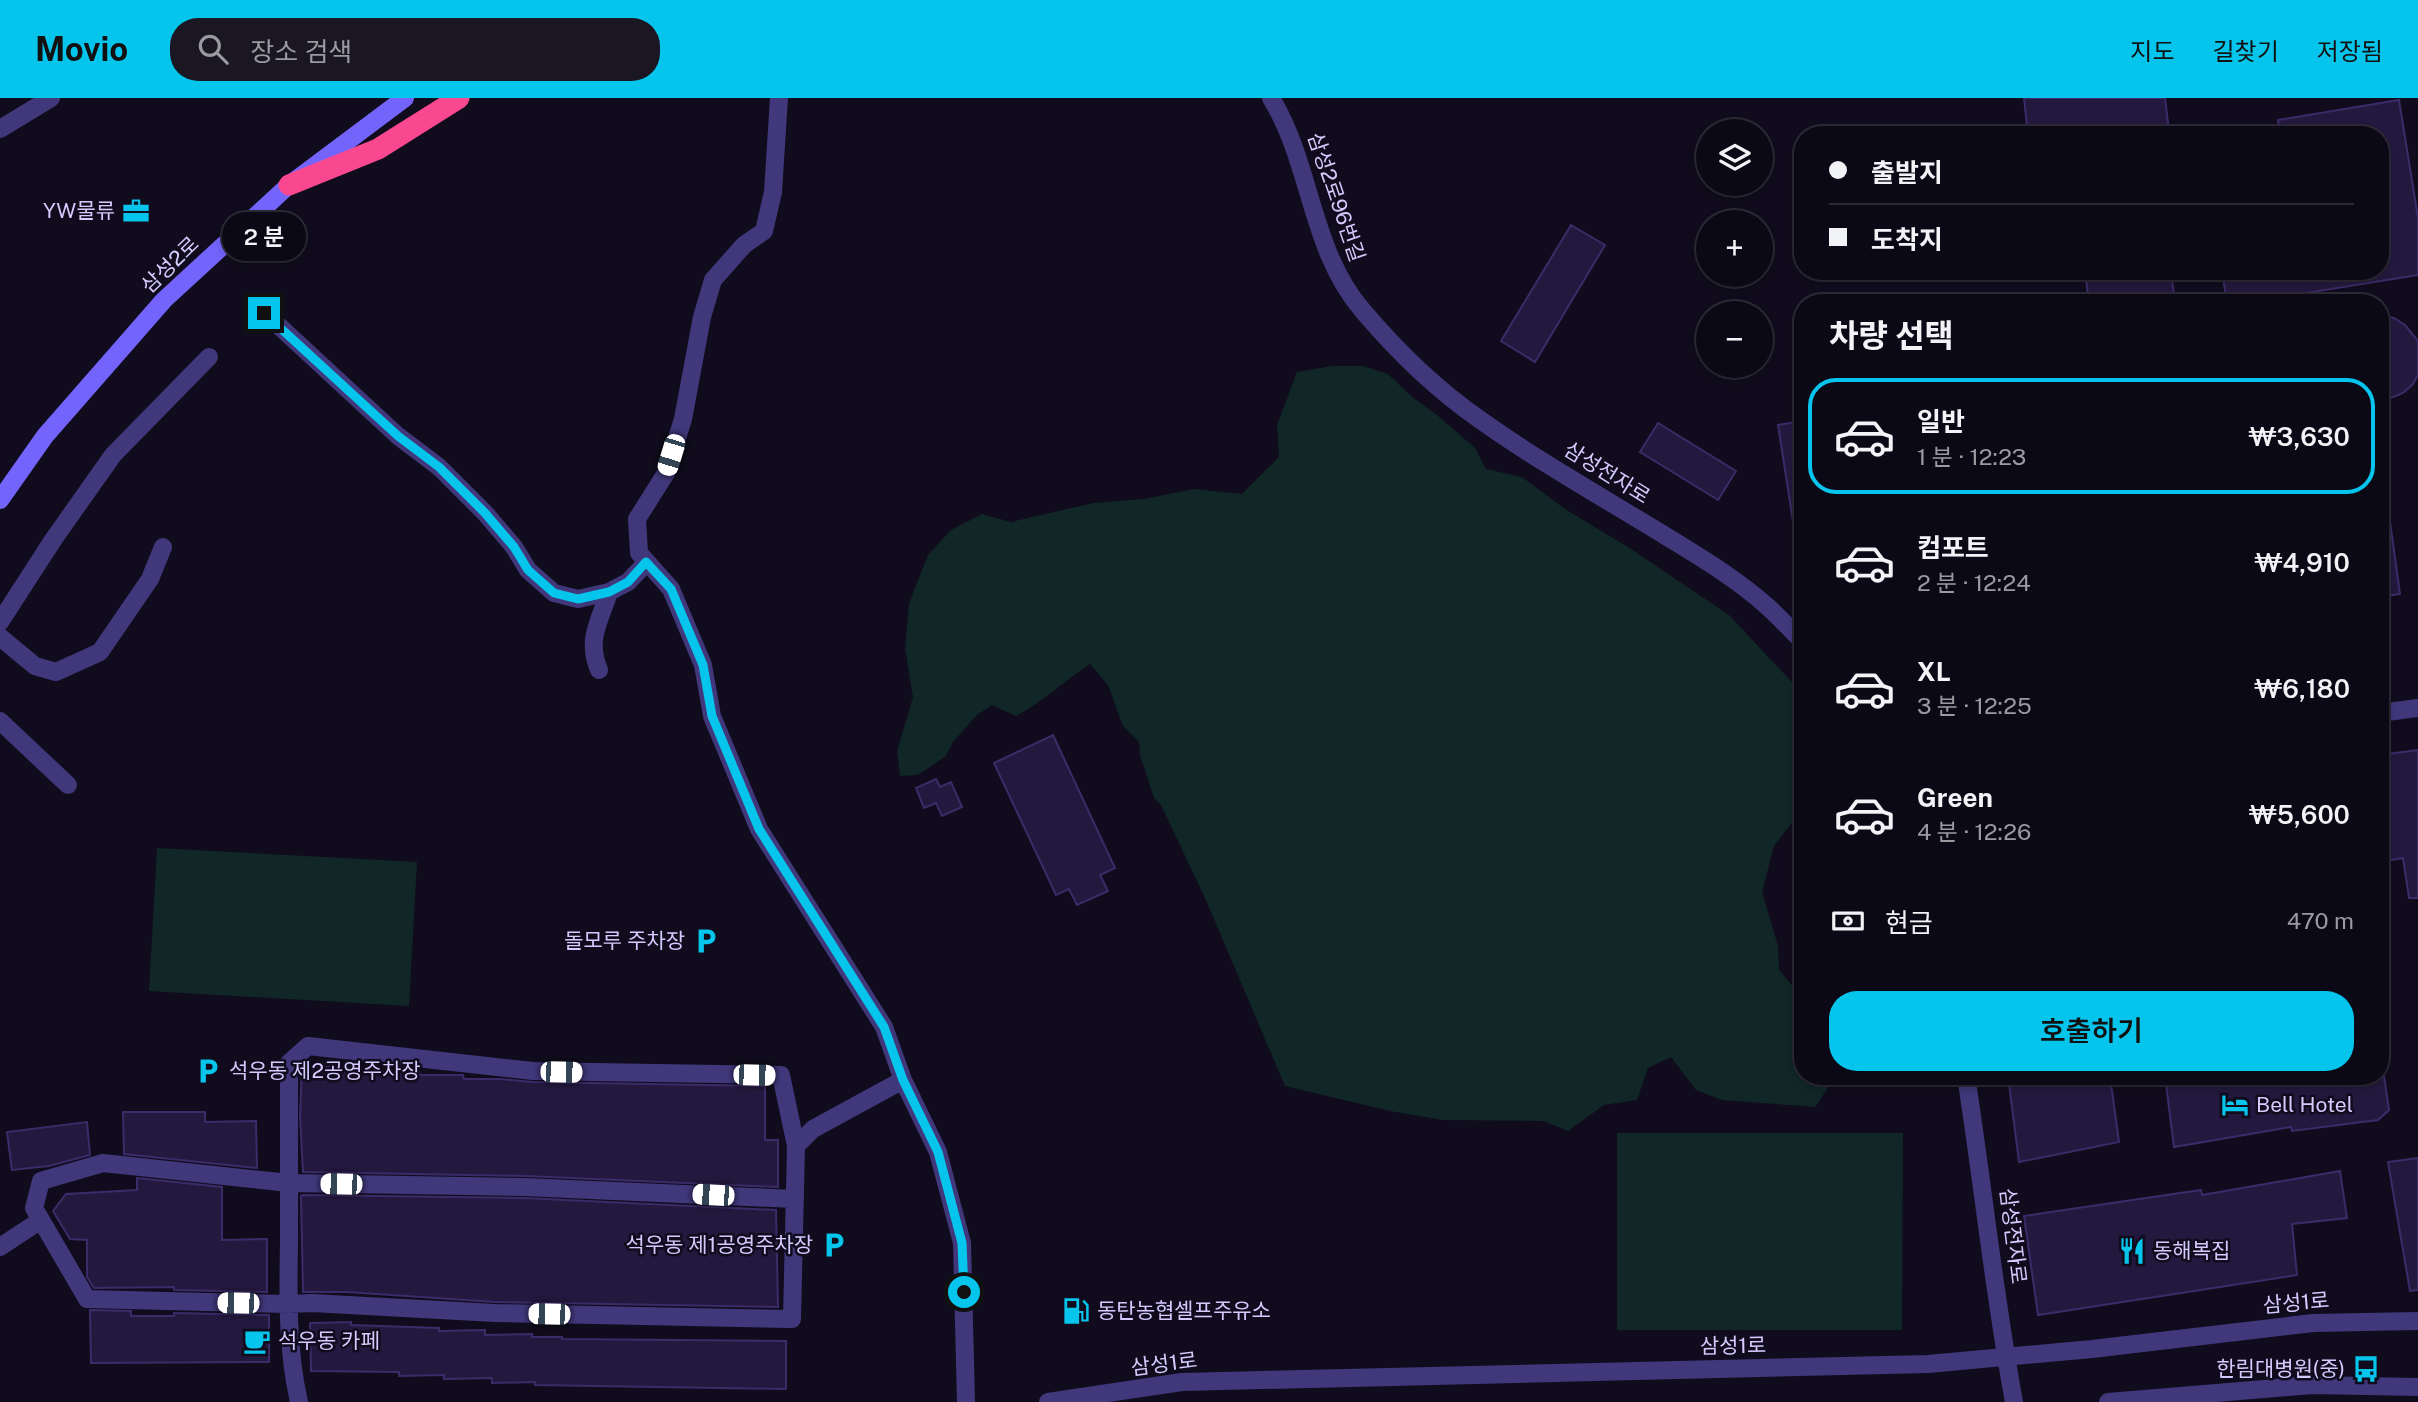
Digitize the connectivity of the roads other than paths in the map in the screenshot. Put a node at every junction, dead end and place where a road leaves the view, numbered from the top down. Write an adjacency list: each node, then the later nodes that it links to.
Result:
1 (51, 98): 6 (street)
2 (405, 98): 7 (main road, 삼성2로)
3 (459, 98): 7 (highway)
4 (779, 98): 13 (street)
5 (1271, 98): 9 (street, 삼성2로96번길)
6 (0, 128)
7 (289, 186): 11 (main road, 삼성2로)
8 (264, 313): 14 (street)
9 (1390, 340): 16 (street, 삼성전자로)
10 (209, 357): 15 (street)
11 (0, 500)
12 (163, 547): 17 (street)
13 (646, 562): 14 (street); 23 (street)
14 (609, 592): 18 (street)
15 (0, 622)
16 (1794, 633)
17 (0, 637)
18 (599, 670)
19 (2418, 708): 20 (street)
20 (2389, 712)
21 (0, 721): 22 (street)
22 (68, 785)
23 (903, 1080): 25 (street); 35 (street)
24 (1967, 1085): 32 (street, 삼성전자로)
25 (796, 1146): 26 (street); 27 (street)
26 (289, 1183): 27 (street); 28 (street); 30 (street)
27 (795, 1199): 30 (street)
28 (41, 1220): 29 (street); 30 (street)
29 (0, 1247)
30 (288, 1304): 34 (street)
31 (2418, 1321): 32 (street, 삼성1로)
32 (2005, 1357): 36 (street, 삼성1로); 37 (street, 삼성전자로)
33 (2418, 1387): 38 (street)
34 (299, 1402)
35 (967, 1402)
36 (1048, 1402)
37 (2014, 1402)
38 (2108, 1402)

